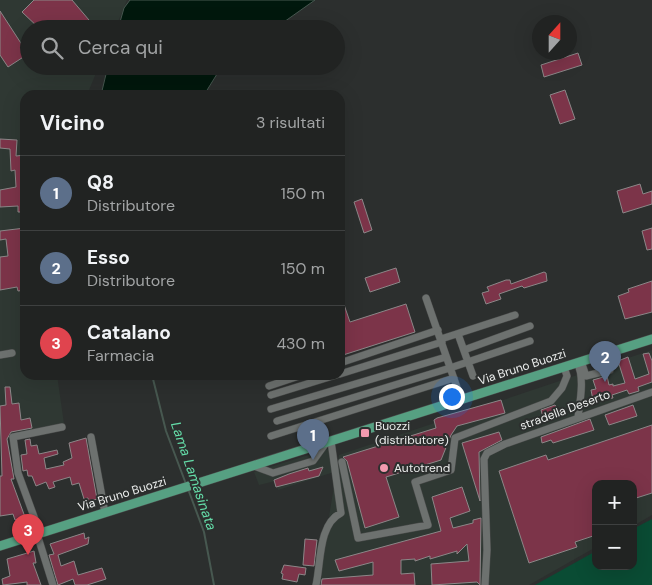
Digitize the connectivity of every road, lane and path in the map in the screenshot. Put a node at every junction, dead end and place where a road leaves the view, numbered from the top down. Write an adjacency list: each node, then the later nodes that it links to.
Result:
1 (426, 298): 4 (street)
2 (515, 314): 5 (street)
3 (530, 326): 9 (street)
4 (438, 330): 7 (street); 14 (street)
5 (458, 334): 7 (street); 9 (street)
6 (652, 338): 10 (main road, Via Bruno Buozzi)
7 (441, 341): 13 (street); 19 (street)
8 (530, 341): 15 (street)
9 (464, 350): 15 (street)
10 (609, 352): 16 (main road, Via Bruno Buozzi); 16 (street)
11 (12, 353): 12 (street)
12 (0, 355)
13 (446, 356): 18 (street); 28 (street)
14 (345, 360)
15 (468, 362): 18 (street); 20 (street)
16 (579, 362): 17 (main road, Via Bruno Buozzi); 29 (street)
17 (564, 366): 27 (main road, Via Bruno Buozzi); 35 (street)
18 (450, 368): 21 (street); 30 (street)
19 (345, 372)
20 (473, 376)
21 (454, 378): 27 (street); 32 (street)
22 (287, 380): 24 (street)
23 (320, 380): 26 (street)
24 (269, 386)
25 (652, 392): 29 (street, stradella Deserto)
26 (271, 395)
27 (461, 399): 34 (main road, Via Bruno Buozzi)
28 (271, 409)
29 (578, 417): 42 (street, stradella Deserto)
30 (277, 421)
31 (62, 427): 38 (street)
32 (271, 436)
33 (91, 438): 37 (street)
34 (329, 442): 36 (main road, Via Bruno Buozzi); 36 (street); 41 (street)
35 (342, 462)
36 (257, 465): 37 (main road, Via Bruno Buozzi)
37 (107, 513): 38 (main road, Via Bruno Buozzi)
38 (38, 533): 39 (main road, Via Bruno Buozzi); 40 (street)
39 (0, 546)
40 (53, 585)
41 (316, 585)
42 (485, 585)

